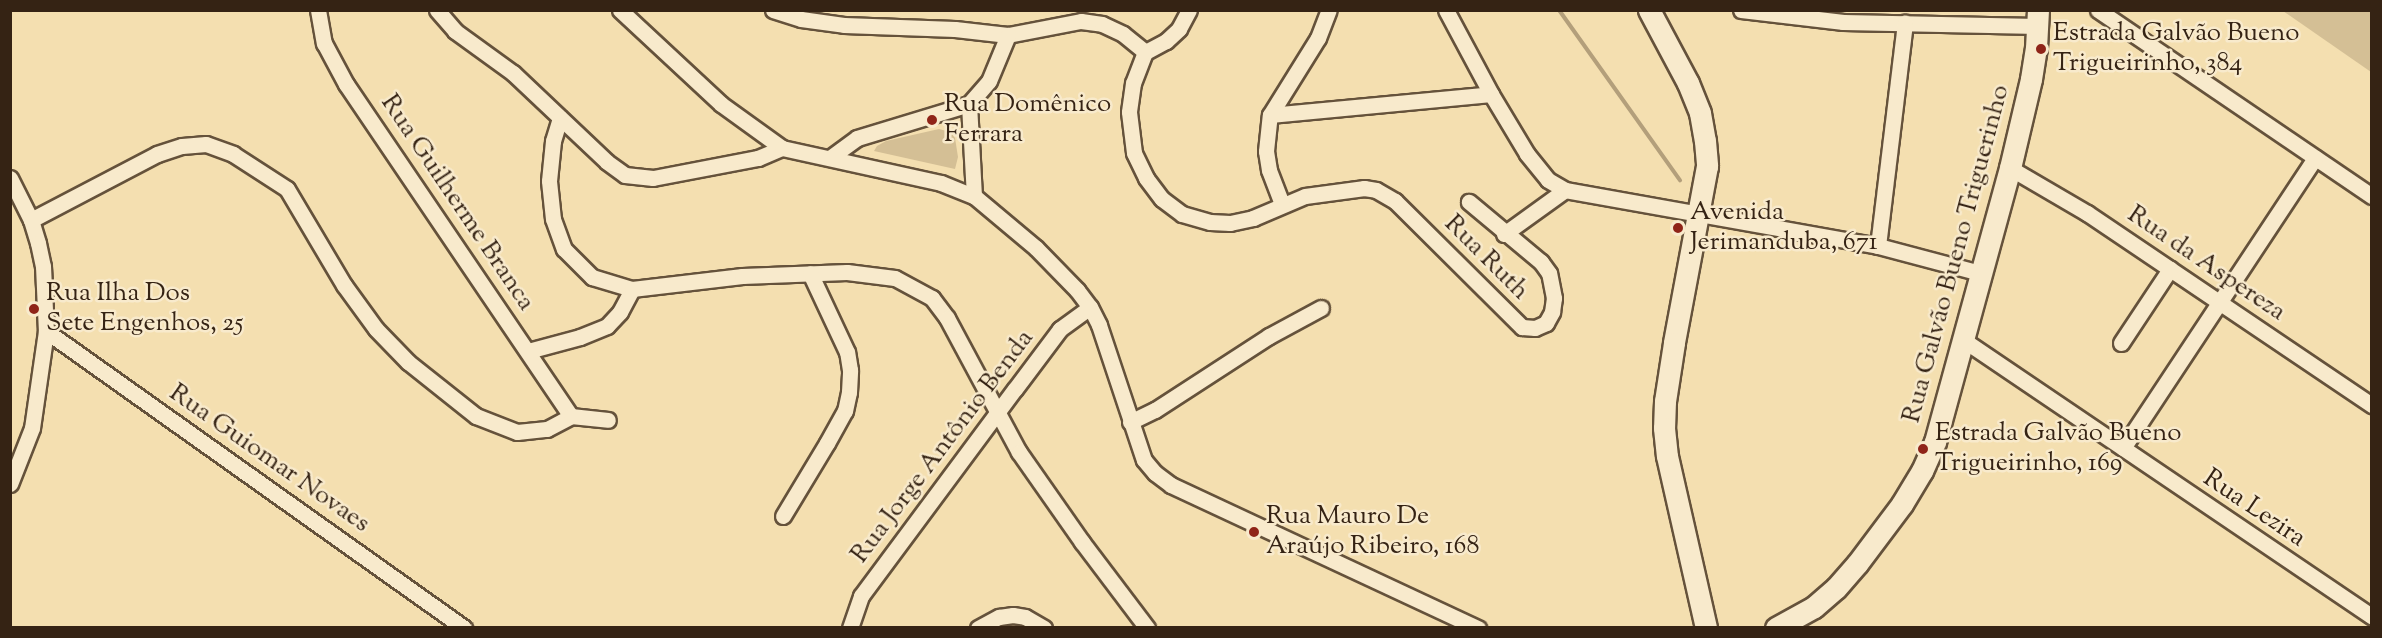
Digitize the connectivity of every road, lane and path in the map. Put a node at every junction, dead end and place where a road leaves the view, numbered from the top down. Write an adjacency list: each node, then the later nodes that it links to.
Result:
1 (318, 10): 43 (street, Rua Guilherme Branca)
2 (437, 10): 18 (street)
3 (620, 10): 19 (street)
4 (774, 10): 13 (street)
5 (1189, 10): 14 (street)
6 (1329, 10): 17 (street)
7 (1446, 10): 15 (street)
8 (1649, 10): 29 (street)
9 (1741, 10): 12 (street)
10 (2098, 10): 21 (street)
11 (2038, 18): 12 (street); 22 (street, Rua Galvão Bueno Triguerinho)
12 (1905, 23): 32 (street)
13 (1008, 35): 14 (street); 16 (street)
14 (1145, 52): 28 (street)
15 (1491, 94): 17 (street); 24 (street)
16 (969, 104): 20 (street); 25 (street)
17 (1270, 115): 28 (street)
18 (560, 118): 19 (street); 36 (street)
19 (782, 148): 20 (street)
20 (831, 157): 25 (street)
21 (2315, 158): 26 (street); 37 (street)
22 (2010, 168): 33 (street, Rua da Aspereza); 35 (street, Rua Galvão Bueno Triguerinho)
23 (10, 178): 30 (street)
24 (1565, 190): 29 (street); 31 (street)
25 (974, 196): 38 (street)
26 (2372, 196)
27 (1469, 202): 31 (street, Rua Ruth)
28 (1282, 204): 31 (street, Rua Ruth)
29 (1698, 212): 32 (street); 60 (street)
30 (31, 220): 40 (street); 46 (street)
31 (1504, 234)
32 (1878, 246): 35 (street)
33 (2170, 268): 37 (street, Rua da Aspereza); 42 (street)
34 (810, 273): 36 (street); 45 (street); 51 (street)
35 (1980, 273): 41 (street, Rua Galvão Bueno Triguerinho)
36 (632, 290): 43 (street)
37 (2221, 302): 44 (street, Rua da Aspereza); 49 (street)
38 (1090, 307): 45 (street, Rua Jorge Antônio Benda); 48 (street)
39 (1321, 308): 48 (street)
40 (46, 331): 50 (street); 54 (street, Rua Guiomar Novaes)
41 (1962, 339): 49 (street, Rua Lezira); 61 (street, Rua Galvão Bueno Triguerinho)
42 (2121, 343)
43 (528, 351): 46 (street, Rua Guilherme Branca)
44 (2372, 405)
45 (998, 414): 55 (street, Rua Jorge Antônio Benda); 58 (street)
46 (571, 416): 47 (street)
47 (608, 420)
48 (1130, 422): 53 (street)
49 (2123, 448): 52 (street, Rua Lezira)
50 (10, 484)
51 (783, 516)
52 (2372, 617)
53 (1462, 622): 59 (street)
54 (464, 627)
55 (850, 627)
56 (978, 627): 57 (street)
57 (1044, 627)
58 (1147, 627)
59 (1479, 627)
60 (1706, 627)
61 (1776, 627)

